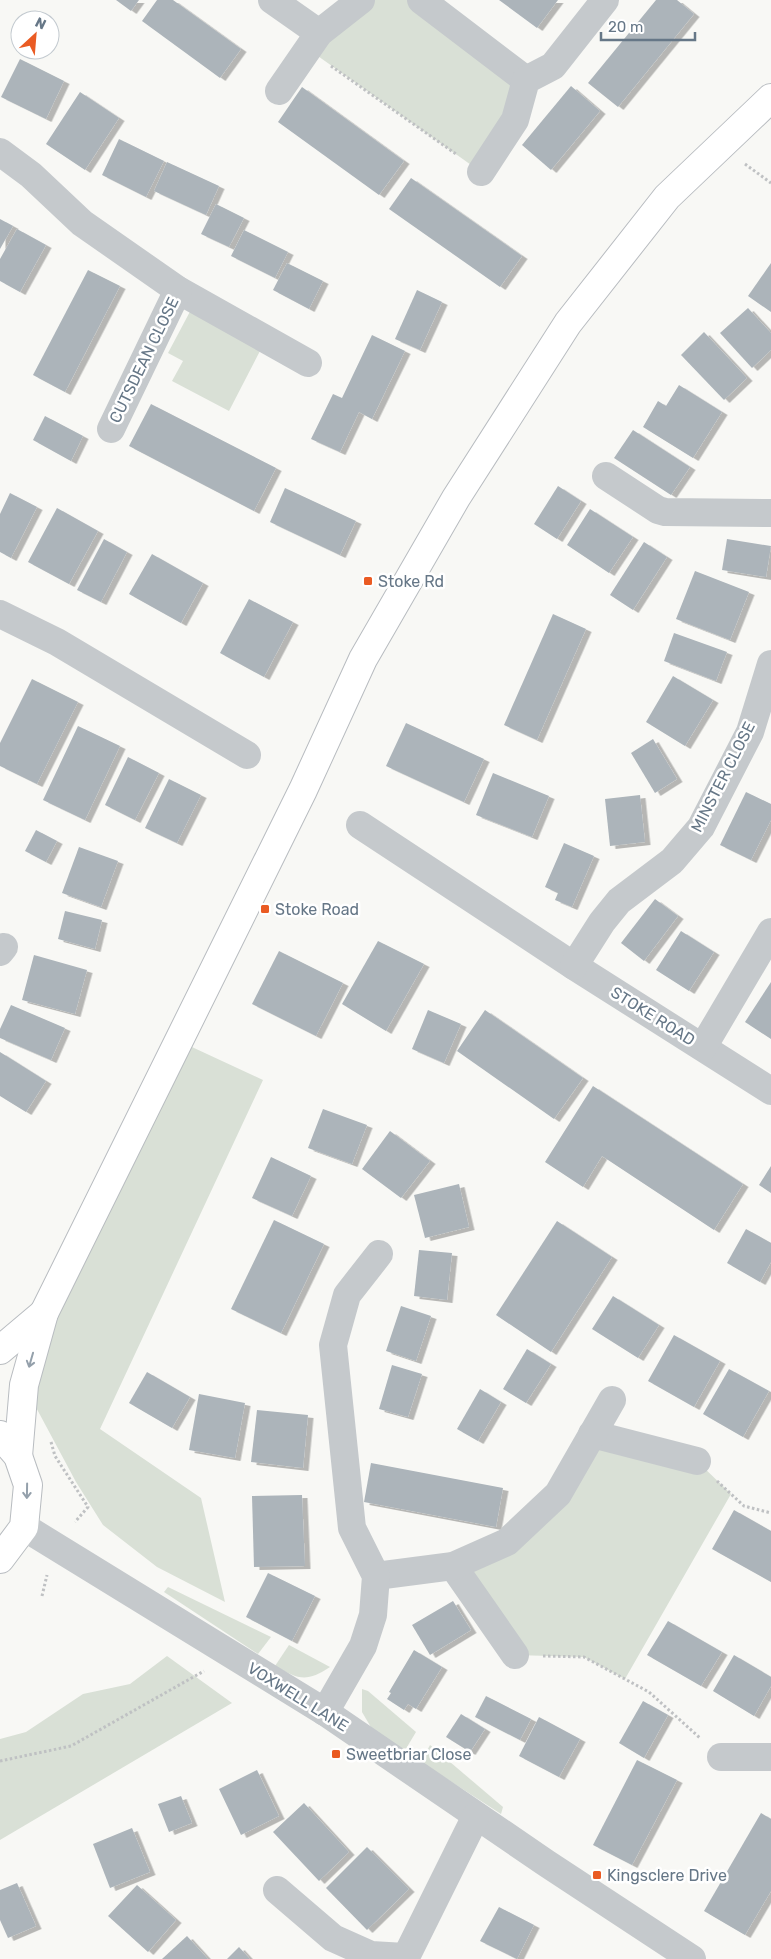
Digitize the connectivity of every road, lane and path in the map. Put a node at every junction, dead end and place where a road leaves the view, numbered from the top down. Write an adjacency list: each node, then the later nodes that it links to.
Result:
1 (272, 0): 5 (street)
2 (361, 0): 5 (street)
3 (421, 0): 6 (street)
4 (605, 0): 6 (street)
5 (314, 41): 7 (street); 10 (path)
6 (526, 80): 10 (street)
7 (279, 91)
8 (771, 98): 25 (main road)
9 (0, 152): 11 (street, CUTSDEAN CLOSE)
10 (481, 172)
11 (178, 290): 12 (street, CUTSDEAN CLOSE); 13 (street, CUTSDEAN CLOSE)
12 (308, 363)
13 (111, 429)
14 (606, 476): 15 (street)
15 (771, 513)
16 (0, 614): 18 (street)
17 (771, 664): 21 (street, MINSTER CLOSE)
18 (247, 755)
19 (360, 825): 21 (street, STOKE ROAD)
20 (771, 932): 22 (street)
21 (574, 966): 22 (street, STOKE ROAD)
22 (703, 1047): 23 (street, STOKE ROAD)
23 (771, 1091)
24 (379, 1254): 36 (street)
25 (44, 1313): 26 (main road); 30 (main road, one-way to 30)
26 (0, 1350)
27 (612, 1400): 29 (street)
28 (0, 1434): 30 (main road)
29 (592, 1434): 31 (street); 35 (street)
30 (18, 1456): 33 (main road, one-way to 33)
31 (696, 1461): 32 (path)
32 (771, 1513)
33 (24, 1527): 34 (main road); 37 (street, VOXWELL LANE)
34 (0, 1559)
35 (452, 1566): 36 (street); 38 (street)
36 (376, 1576): 39 (street)
37 (232, 1655): 39 (street, VOXWELL LANE); 42 (path)
38 (515, 1655): 40 (path)
39 (325, 1712): 43 (street, VOXWELL LANE)
40 (721, 1757): 41 (street)
41 (771, 1757)
42 (0, 1761)
43 (476, 1816): 45 (street); 46 (street, VOXWELL LANE)
44 (277, 1890): 45 (street)
45 (405, 1958)
46 (692, 1959)

